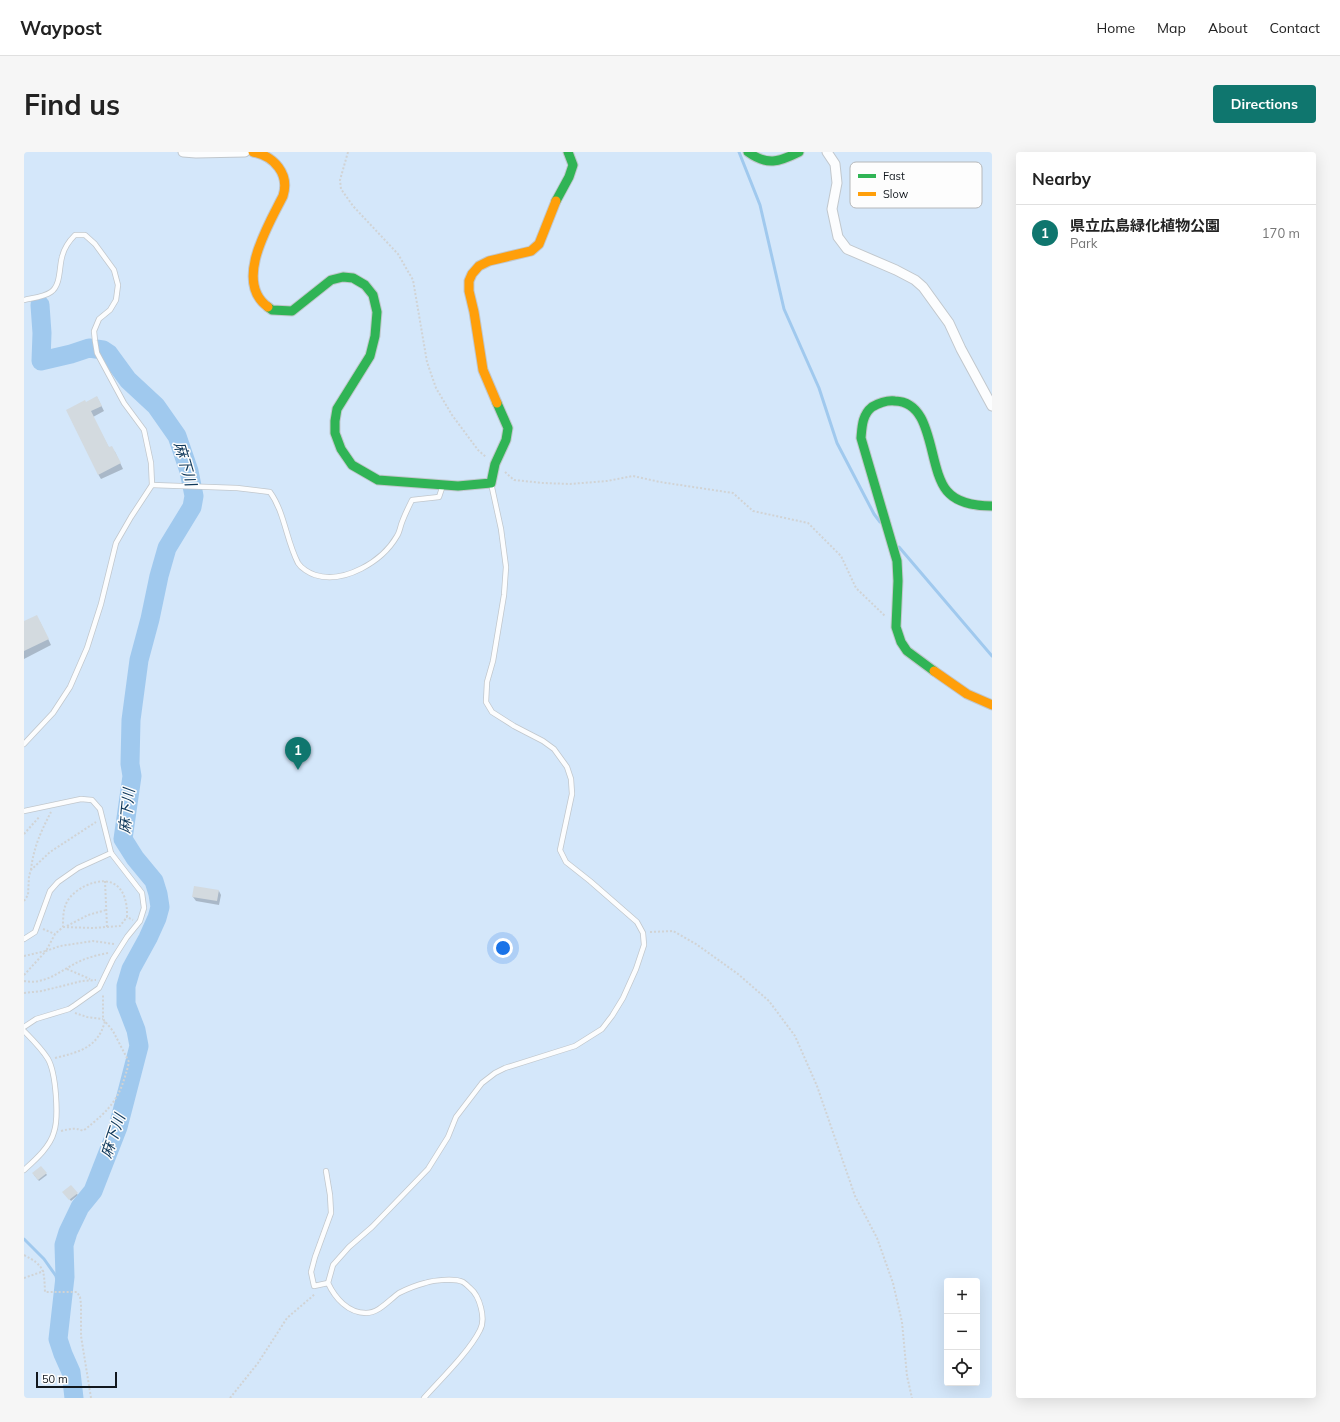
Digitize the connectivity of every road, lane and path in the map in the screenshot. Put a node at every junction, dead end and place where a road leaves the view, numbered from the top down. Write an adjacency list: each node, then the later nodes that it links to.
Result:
1 (183, 152): 2 (street)
2 (245, 152)
3 (253, 152): 14 (street)
4 (348, 152): 11 (path)
5 (568, 152): 11 (street)
6 (748, 152): 7 (street)
7 (799, 152)
8 (827, 152): 10 (street)
9 (24, 300): 13 (lane)
10 (992, 406)
11 (495, 464): 12 (street); 16 (path)
12 (491, 483): 14 (street); 34 (lane)
13 (152, 485): 14 (lane); 18 (lane)
14 (443, 485)
15 (992, 506): 16 (street)
16 (896, 627): 17 (street)
17 (992, 705)
18 (24, 744)
19 (53, 805): 20 (lane); 21 (lane); 22 (path); 24 (path)
20 (24, 811)
21 (102, 819): 23 (lane); 24 (path)
22 (24, 834)
23 (111, 853): 29 (lane); 30 (lane)
24 (31, 870): 26 (path)
25 (105, 881): 27 (path); 28 (path); 31 (path)
26 (24, 901)
27 (106, 910): 32 (path); 33 (path)
28 (127, 917): 29 (path); 33 (path)
29 (140, 921): 37 (lane)
30 (37, 927): 35 (path); 36 (lane)
31 (63, 927): 32 (path); 35 (path)
32 (66, 927): 33 (path)
33 (107, 927)
34 (643, 932): 58 (lane); 62 (path)
35 (55, 934): 38 (path)
36 (24, 939)
37 (121, 947): 38 (path); 39 (lane)
38 (46, 951): 40 (path); 42 (path)
39 (118, 952): 41 (path); 44 (lane)
40 (24, 956)
41 (66, 969): 43 (path); 45 (path)
42 (24, 975)
43 (92, 980): 44 (path); 46 (path)
44 (103, 980): 47 (lane); 48 (path)
45 (24, 981)
46 (24, 993)
47 (68, 1009): 48 (path); 49 (lane)
48 (104, 1020): 51 (path); 52 (path)
49 (24, 1027)
50 (24, 1031): 51 (lane)
51 (49, 1060): 52 (lane)
52 (54, 1133): 53 (lane)
53 (24, 1170)
54 (326, 1171): 58 (lane)
55 (24, 1255): 56 (path)
56 (44, 1271): 57 (path); 59 (path)
57 (24, 1278)
58 (328, 1283): 60 (path); 61 (lane)
59 (91, 1398)
60 (230, 1398)
61 (424, 1398)
62 (912, 1398)

